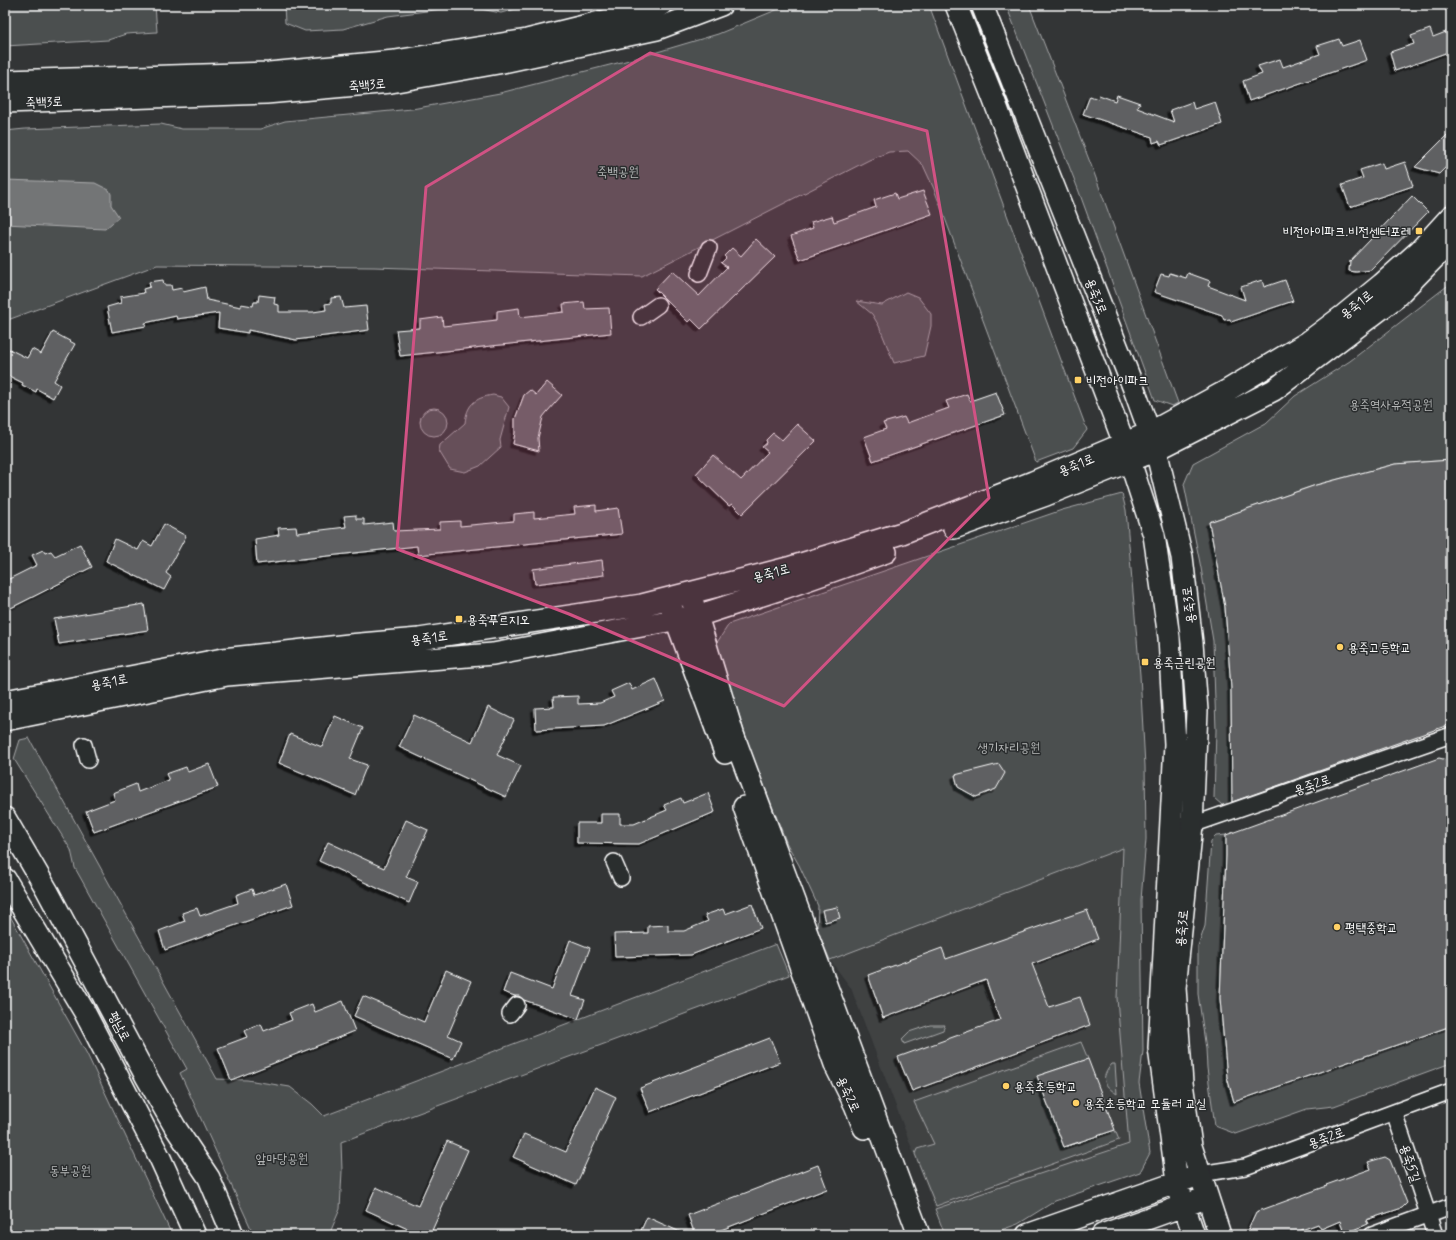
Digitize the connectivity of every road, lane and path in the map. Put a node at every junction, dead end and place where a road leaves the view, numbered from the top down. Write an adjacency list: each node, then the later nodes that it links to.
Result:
1 (661, 5): 5 (street, 죽백3로)
2 (720, 5): 6 (street, 죽백3로)
3 (956, 5): 14 (street)
4 (982, 5): 13 (street, 용죽3로)
5 (5, 81)
6 (5, 102)
7 (1451, 216): 13 (street, 용죽1로)
8 (1451, 241): 13 (street)
9 (709, 248): 10 (street)
10 (699, 274)
11 (658, 305): 12 (street)
12 (641, 317)
13 (1153, 442): 14 (street, 용죽1로); 26 (street, 용죽3로)
14 (1127, 452): 15 (street, 용죽1로); 17 (street); 25 (street)
15 (690, 593): 16 (street, 용죽1로); 17 (street)
16 (668, 598): 18 (street, 용죽2로); 19 (street, 용죽1로)
17 (697, 615): 18 (street); 41 (street)
18 (676, 619): 20 (street); 40 (street, 용죽2로)
19 (5, 701)
20 (5, 720)
21 (1451, 735): 26 (street, 용죽2로)
22 (84, 745): 23 (street)
23 (88, 760)
24 (5, 818): 39 (street, 평남로)
25 (1171, 824): 26 (street, 용죽2로); 33 (street)
26 (1192, 826): 32 (street, 용죽3로)
27 (614, 862): 28 (street)
28 (621, 878)
29 (5, 879): 38 (street, 평남로)
30 (1451, 1091): 31 (street, 용죽2로)
31 (1394, 1112): 32 (street, 용죽2로); 37 (street, 용죽5길)
32 (1200, 1174): 33 (street); 34 (street, 용죽3로)
33 (1177, 1182): 35 (street); 42 (street)
34 (1208, 1198): 35 (street); 45 (street, 용죽3로)
35 (1184, 1206): 43 (street); 44 (street)
36 (1451, 1206): 37 (street)
37 (1428, 1214): 46 (street); 47 (street, 용죽5길)
38 (194, 1235)
39 (233, 1235)
40 (905, 1235)
41 (919, 1235)
42 (1027, 1235)
43 (1102, 1235)
44 (1194, 1235)
45 (1220, 1235)
46 (1372, 1235)
47 (1434, 1235)

